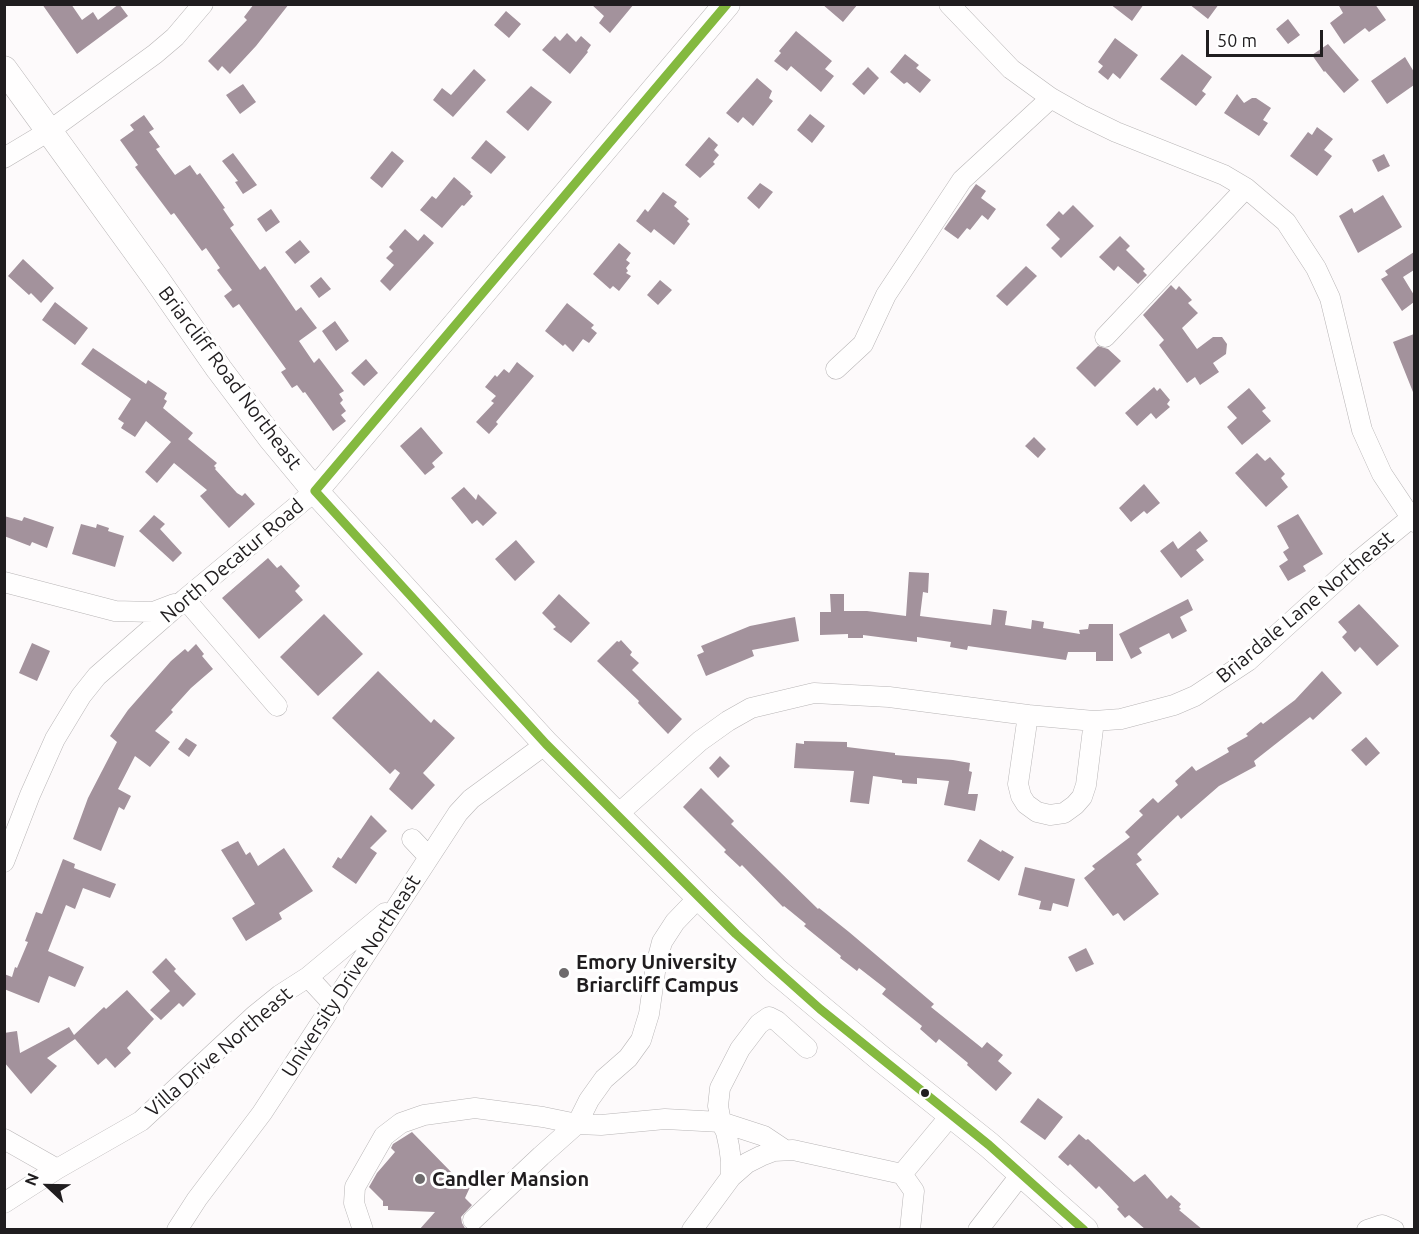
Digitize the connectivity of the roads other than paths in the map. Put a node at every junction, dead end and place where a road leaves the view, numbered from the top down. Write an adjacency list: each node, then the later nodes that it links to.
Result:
1 (203, 4): 6 (street)
2 (727, 4): 11 (main road, North Decatur Road)
3 (949, 4): 5 (street)
4 (4, 69): 6 (main road, Briarcliff Road Northeast)
5 (1051, 98): 8 (street); 10 (street)
6 (49, 131): 7 (street); 11 (main road, Briarcliff Road Northeast)
7 (4, 158)
8 (1246, 188): 9 (street); 12 (street)
9 (1105, 337)
10 (836, 369)
11 (315, 491): 14 (street, North Decatur Road); 18 (main road, Briarcliff Road Northeast)
12 (1413, 520): 17 (street, Briardale Lane Northeast)
13 (4, 582): 14 (street)
14 (185, 599): 15 (street); 22 (street, North Decatur Road)
15 (277, 706)
16 (1028, 716): 17 (street, Briardale Lane Northeast); 17 (street); 19 (street, Briardale Lane Northeast)
17 (1094, 721)
18 (546, 744): 19 (main road, Briarcliff Road Northeast); 21 (street, University Drive Northeast)
19 (618, 814): 23 (main road, Briarcliff Road Northeast)
20 (412, 839): 21 (street)
21 (428, 856): 24 (street, University Drive Northeast)
22 (4, 862)
23 (699, 897): 28 (main road, Briarcliff Road Northeast); 30 (street)
24 (400, 900): 25 (street, Villa Drive Northeast); 26 (street, University Drive Northeast)
25 (308, 977): 26 (street); 33 (street, Villa Drive Northeast)
26 (334, 1005): 40 (street, University Drive Northeast)
27 (807, 1048): 29 (street)
28 (951, 1115): 34 (main road, Briarcliff Road Northeast); 35 (street)
29 (721, 1122): 30 (street); 32 (street); 36 (street)
30 (577, 1124): 38 (street); 41 (street)
31 (4, 1139): 33 (street)
32 (785, 1150): 35 (street); 36 (street)
33 (57, 1169): 37 (street, Villa Drive Northeast)
34 (1022, 1173): 43 (street); 44 (main road, Briarcliff Road Northeast)
35 (902, 1174): 42 (street)
36 (718, 1185): 39 (street)
37 (4, 1203)
38 (473, 1220)
39 (690, 1225)
40 (177, 1230)
41 (363, 1230)
42 (910, 1230)
43 (978, 1230)
44 (1085, 1230)
45 (1367, 1230): 46 (street)
46 (1394, 1230)

